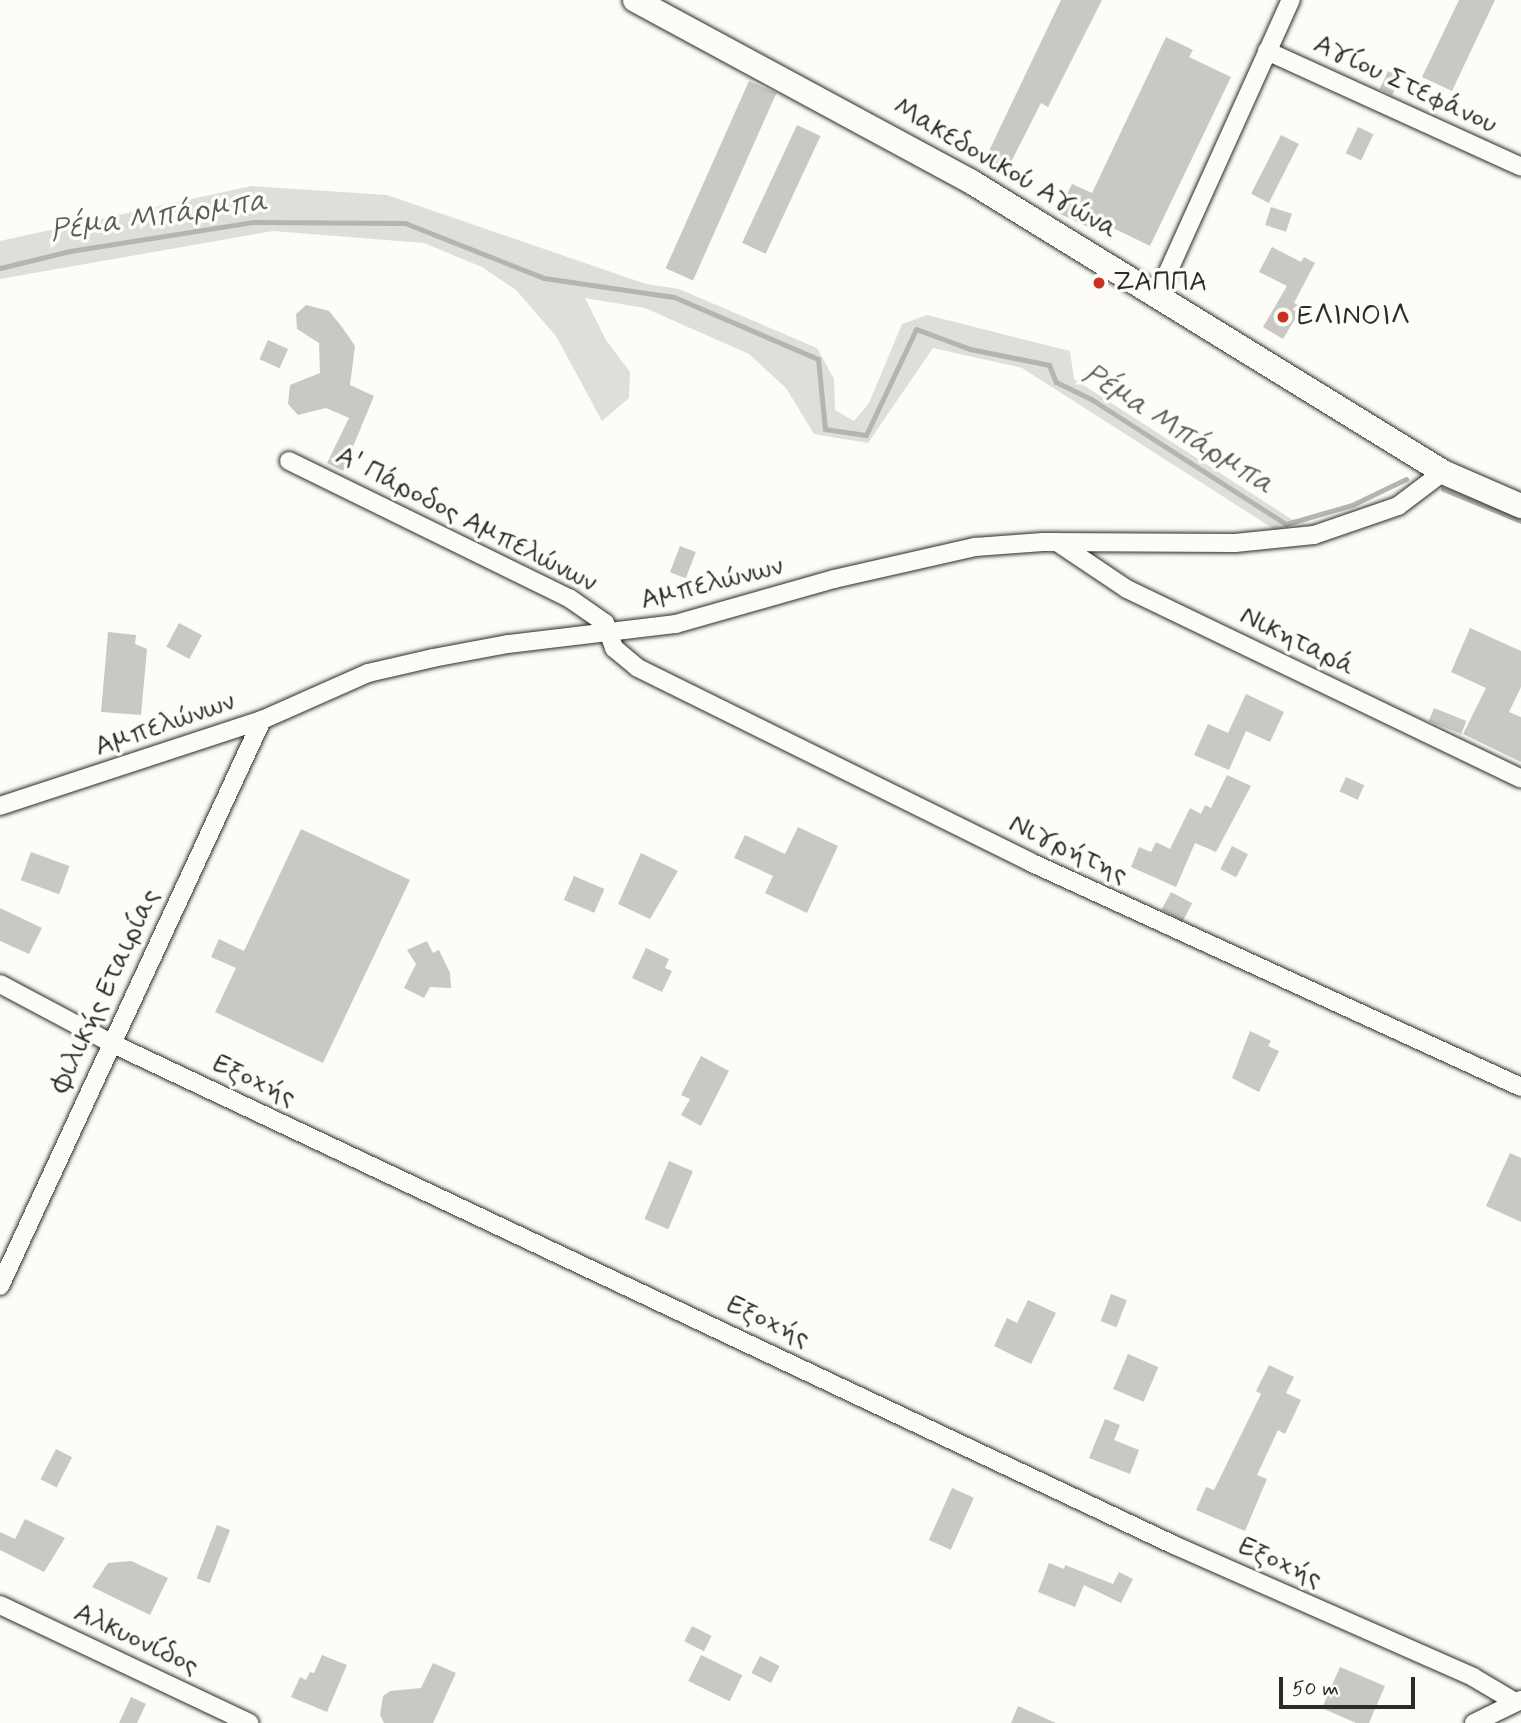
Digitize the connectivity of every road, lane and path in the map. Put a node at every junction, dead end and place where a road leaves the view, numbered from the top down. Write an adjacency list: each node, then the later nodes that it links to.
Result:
1 (635, 0): 5 (main road, Μακεδονικού Αγώνα)
2 (1291, 0): 3 (street)
3 (1267, 51): 4 (street, Αγίου Στεφάνου); 5 (street)
4 (1521, 167)
5 (1158, 294): 7 (main road, Μακεδονικού Αγώνα)
6 (289, 461): 10 (street, Α' Πάροδος Αμπελώνων)
7 (1443, 472): 8 (main road, Μακεδονικού Αγώνα); 9 (street, Αμπελώνων)
8 (1521, 506)
9 (1057, 541): 10 (street, Αμπελώνων); 12 (street, Νικηταρά)
10 (610, 635): 11 (street, Αμπελώνων); 16 (street, Νιγρήτης)
11 (262, 720): 13 (street, Αμπελώνων); 15 (street, Φιλικής Εταιρίας)
12 (1521, 779)
13 (5, 800)
14 (0, 984): 15 (street, Εξοχής)
15 (111, 1044): 17 (street, Φιλικής Εταιρίας); 19 (street, Εξοχής)
16 (1521, 1087)
17 (0, 1286)
18 (0, 1605): 20 (street, Αλκυονίδος)
19 (1518, 1701): 21 (street)
20 (250, 1723)
21 (1474, 1723)

